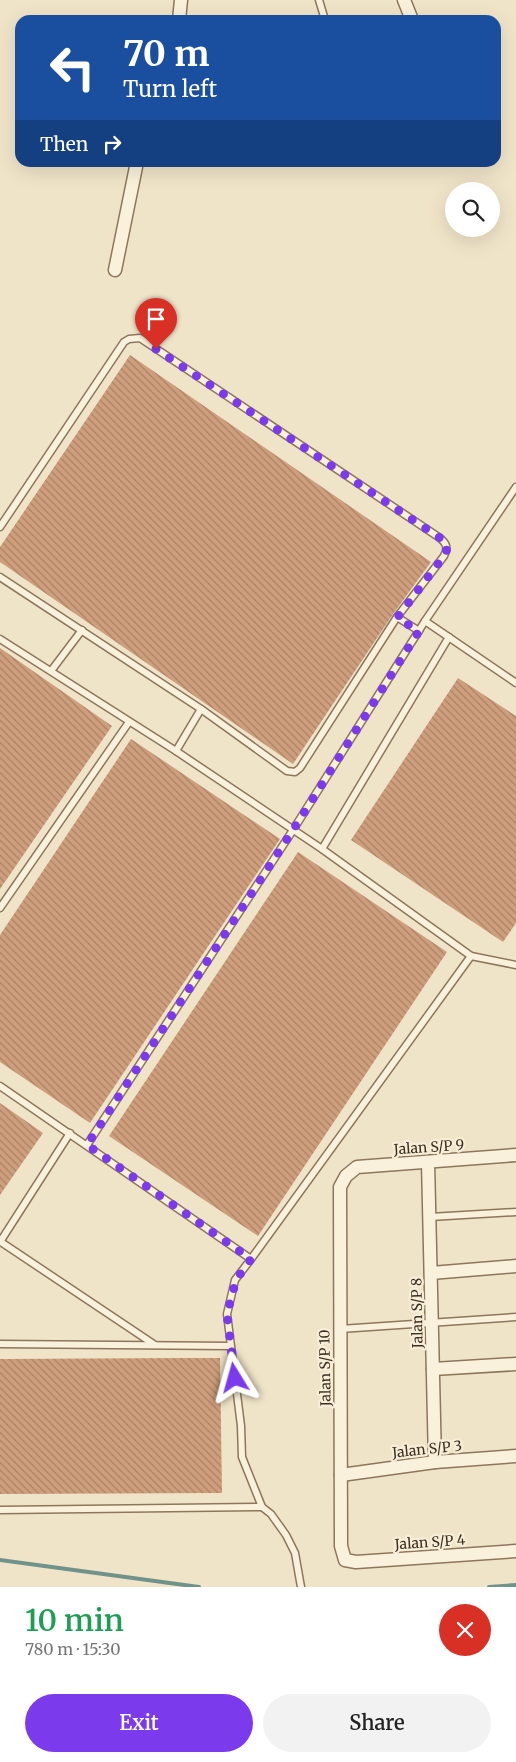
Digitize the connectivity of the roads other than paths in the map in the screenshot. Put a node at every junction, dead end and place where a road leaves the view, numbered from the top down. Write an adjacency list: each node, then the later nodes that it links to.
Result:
1 (181, 0): 4 (street)
2 (319, 0): 5 (lane)
3 (404, 0): 6 (street)
4 (180, 15)
5 (324, 15)
6 (410, 15)
7 (135, 167): 8 (street)
8 (115, 270)
9 (515, 489): 15 (lane)
10 (0, 513): 11 (lane)
11 (6, 517): 12 (lane); 14 (lane)
12 (0, 527)
13 (0, 577): 16 (lane)
14 (397, 618): 17 (lane); 22 (lane)
15 (425, 620): 17 (lane); 18 (lane)
16 (82, 630): 20 (lane); 22 (lane)
17 (419, 631): 25 (lane)
18 (449, 637): 21 (lane); 26 (lane)
19 (0, 639): 20 (lane)
20 (51, 671): 23 (lane)
21 (516, 683)
22 (201, 709): 24 (lane)
23 (129, 722): 24 (lane); 27 (lane)
24 (176, 752): 25 (lane)
25 (293, 830): 26 (lane); 32 (lane)
26 (322, 849): 28 (lane)
27 (0, 908)
28 (471, 956): 29 (lane); 39 (lane)
29 (516, 965)
30 (0, 1086): 31 (lane)
31 (70, 1133): 32 (lane); 38 (lane)
32 (87, 1145): 39 (lane)
33 (516, 1154): 34 (street, Jalan S/P 9)
34 (428, 1162): 35 (street, Jalan S/P 9); 37 (street, Jalan S/P 8)
35 (346, 1176): 44 (street, Jalan S/P 10)
36 (516, 1212): 37 (lane)
37 (430, 1217): 41 (street, Jalan S/P 8)
38 (0, 1242): 46 (lane)
39 (251, 1259): 47 (lane)
40 (516, 1266): 41 (street)
41 (431, 1273): 43 (street, Jalan S/P 8)
42 (516, 1317): 43 (lane)
43 (432, 1323): 44 (lane); 49 (street, Jalan S/P 8)
44 (340, 1329): 52 (street, Jalan S/P 10)
45 (0, 1344): 46 (lane)
46 (156, 1345): 47 (lane)
47 (230, 1346): 53 (lane)
48 (516, 1364): 49 (street)
49 (433, 1369): 51 (street, Jalan S/P 8)
50 (516, 1456): 51 (street, Jalan S/P 3)
51 (435, 1462): 52 (street, Jalan S/P 3)
52 (341, 1475): 56 (street, Jalan S/P 10)
53 (262, 1507): 54 (lane); 57 (lane)
54 (0, 1510)
55 (516, 1551): 56 (street, Jalan S/P 4)
56 (346, 1560)
57 (301, 1587)

